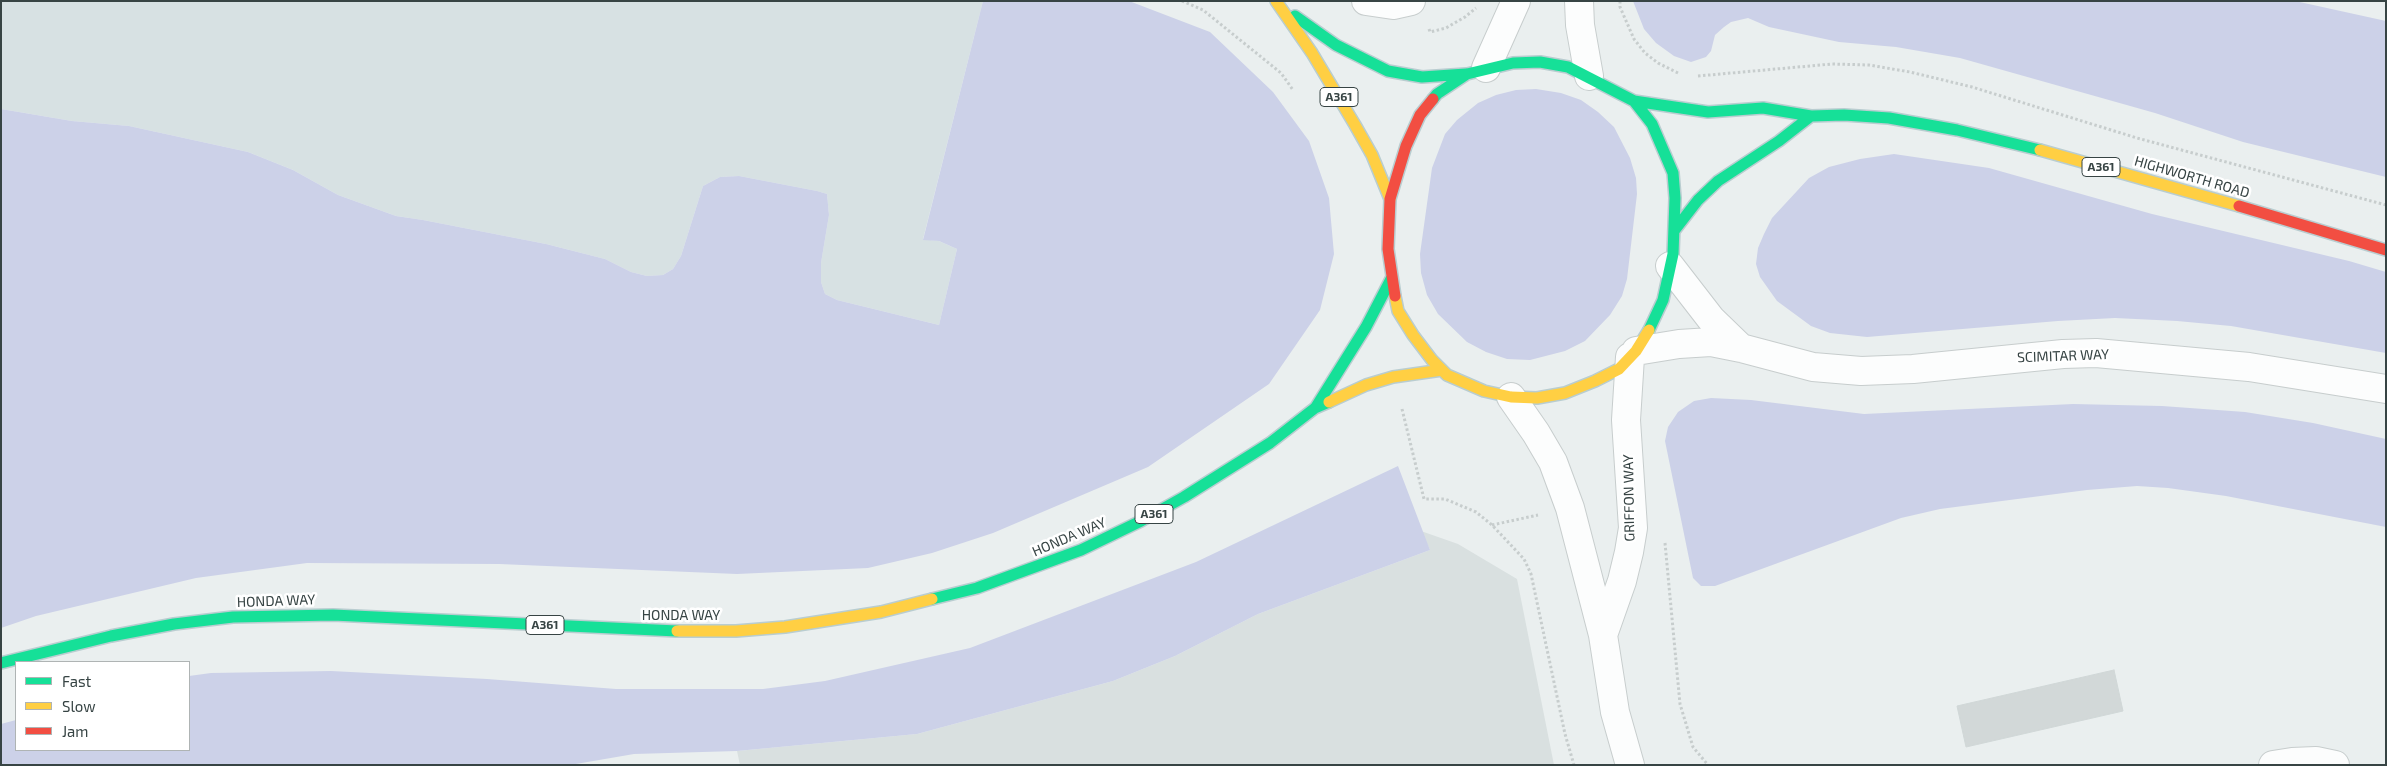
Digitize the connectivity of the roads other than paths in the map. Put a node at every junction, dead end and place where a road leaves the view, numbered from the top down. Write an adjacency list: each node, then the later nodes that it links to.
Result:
1 (1276, 1): 6 (main road, A361); 10 (main road, A361)
2 (1366, 1): 3 (street)
3 (1412, 1)
4 (1516, 1): 6 (street)
5 (1579, 1): 7 (street)
6 (1476, 71): 7 (main road); 10 (main road)
7 (1589, 76): 8 (main road)
8 (1634, 101): 9 (main road, HIGHWORTH ROAD / A361); 11 (main road)
9 (1811, 116): 11 (main road); 12 (main road, HIGHWORTH ROAD / A361)
10 (1390, 199): 14 (main road)
11 (1674, 231): 13 (main road)
12 (2386, 250)
13 (1670, 266): 15 (street, SCIMITAR WAY); 16 (main road)
14 (1391, 279): 17 (main road); 20 (main road, HONDA WAY / A361)
15 (1741, 348): 16 (street, SCIMITAR WAY); 18 (street, SCIMITAR WAY)
16 (1633, 354): 19 (main road); 21 (street, GRIFFON WAY)
17 (1442, 370): 19 (main road); 20 (main road, HONDA WAY / A361)
18 (2386, 389)
19 (1511, 398): 21 (street, GRIFFON WAY)
20 (1315, 408): 22 (main road, HONDA WAY / A361)
21 (1603, 635): 23 (street, GRIFFON WAY)
22 (1, 663)
23 (1630, 765)
24 (2273, 765): 25 (street)
25 (2334, 765)

